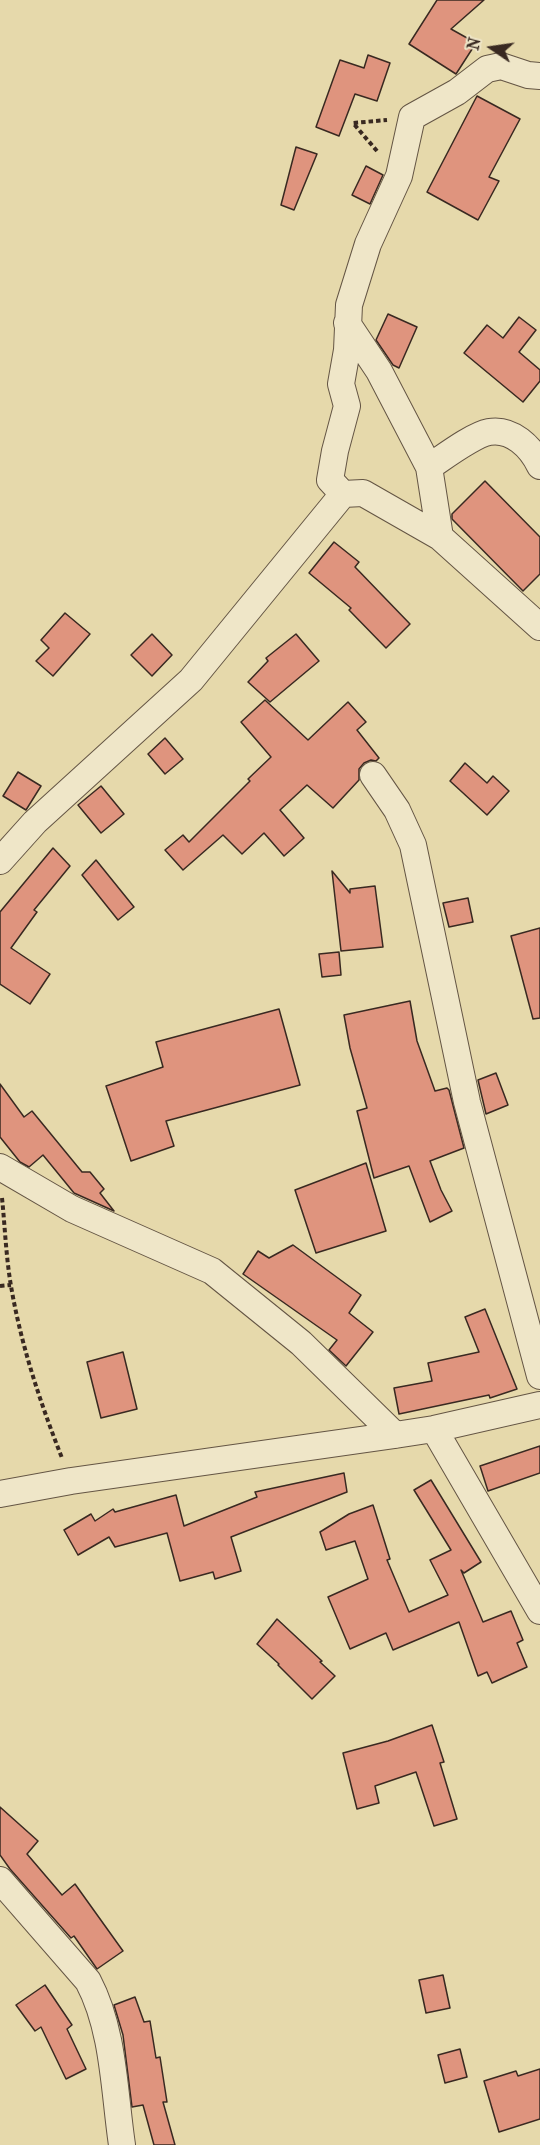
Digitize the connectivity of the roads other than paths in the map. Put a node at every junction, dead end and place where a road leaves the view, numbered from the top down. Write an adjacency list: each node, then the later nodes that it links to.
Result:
1 (540, 76): 2 (street)
2 (347, 323): 4 (street); 5 (street)
3 (540, 466): 4 (street)
4 (429, 467): 6 (street)
5 (343, 494): 6 (street); 9 (street)
6 (440, 537): 7 (street)
7 (540, 627)
8 (373, 775): 11 (street)
9 (0, 861)
10 (1, 1179): 14 (street)
11 (540, 1376)
12 (540, 1405): 13 (street)
13 (434, 1429): 14 (street); 16 (street)
14 (395, 1435): 15 (street)
15 (0, 1494)
16 (540, 1611)
17 (0, 1880): 18 (street)
18 (122, 2145)

